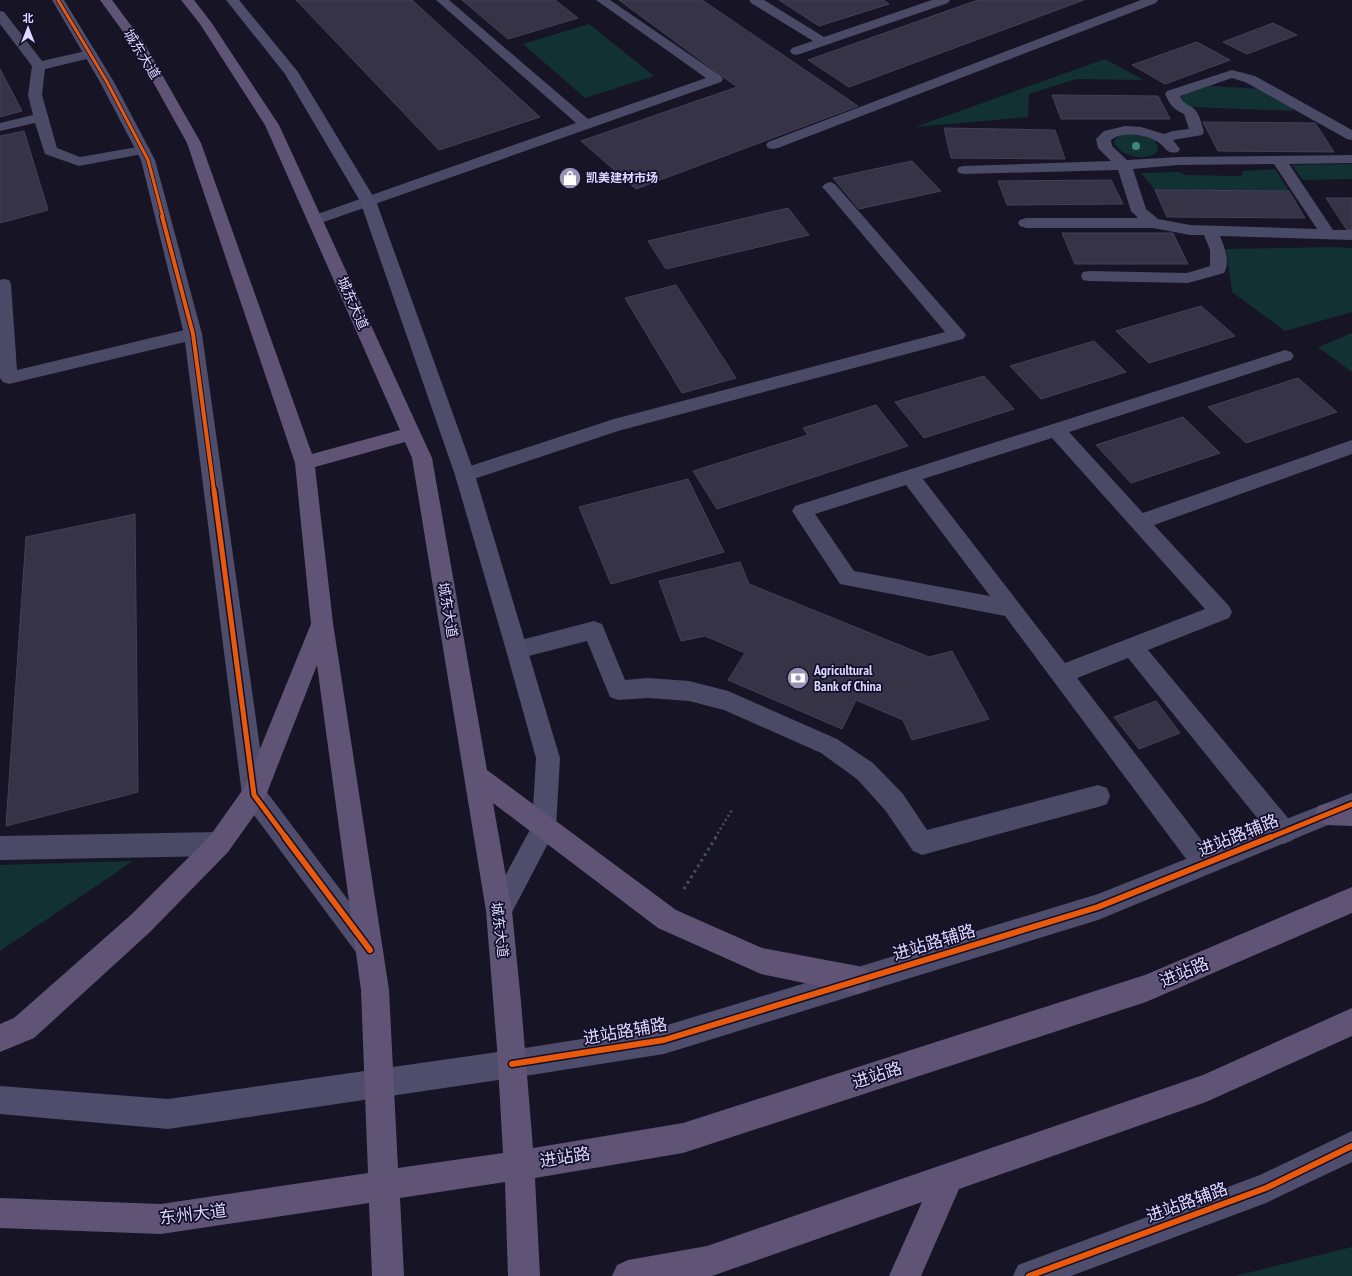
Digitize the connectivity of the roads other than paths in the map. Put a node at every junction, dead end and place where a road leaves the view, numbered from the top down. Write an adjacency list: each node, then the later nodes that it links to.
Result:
1 (58, 0): 14 (street)
2 (106, 0): 43 (main road, 城东大道)
3 (187, 0): 30 (main road, 城东大道)
4 (232, 0): 29 (street)
5 (442, 0): 17 (street)
6 (602, 0): 17 (street)
7 (755, 0): 12 (street)
8 (943, 0): 12 (street)
9 (1152, 0): 21 (street)
10 (0, 15): 11 (street)
11 (5, 29): 15 (street)
12 (823, 42): 13 (street)
13 (797, 52)
14 (90, 54): 15 (street); 22 (street)
15 (39, 66): 16 (street)
16 (41, 117): 18 (street); 22 (street)
17 (586, 125): 29 (street)
18 (0, 127)
19 (1352, 136): 20 (street)
20 (1164, 139): 25 (street); 26 (street)
21 (773, 145)
22 (142, 150): 38 (street)
23 (1352, 159): 24 (street)
24 (1279, 160): 25 (street); 34 (street)
25 (1178, 161): 26 (street)
26 (1124, 165): 27 (street); 32 (street)
27 (964, 170)
28 (830, 187): 44 (street)
29 (368, 201): 30 (street); 44 (street)
30 (315, 220): 41 (main road, 城东大道)
31 (1026, 223): 32 (street)
32 (1153, 223): 33 (street)
33 (1210, 231): 34 (street); 36 (street)
34 (1329, 235): 35 (street)
35 (1352, 235)
36 (1089, 276)
37 (0, 285): 38 (street)
38 (193, 334): 53 (street)
39 (1285, 356): 40 (street)
40 (1056, 430): 45 (street); 46 (street)
41 (411, 434): 43 (main road); 52 (main road, 城东大道)
42 (1352, 447): 46 (street)
43 (305, 463): 48 (main road, 城东大道)
44 (465, 475): 50 (street)
45 (910, 476): 47 (street); 47 (street)
46 (1140, 522): 49 (street)
47 (1011, 609): 51 (street)
48 (322, 623): 53 (main road); 64 (main road, 城东大道)
49 (1132, 647): 51 (street); 58 (street)
50 (517, 650): 54 (street); 57 (street)
51 (1061, 674): 61 (street)
52 (476, 776): 57 (main road); 63 (main road, 城东大道)
53 (254, 795): 59 (main road); 64 (street)
54 (1098, 796)
55 (1352, 804): 56 (street, 进站路辅路)
56 (1339, 814): 58 (street, 进站路辅路)
57 (544, 828): 63 (street); 65 (main road)
58 (1284, 832): 61 (street, 进站路辅路)
59 (219, 844): 60 (street); 67 (main road)
60 (0, 848)
61 (1204, 864): 65 (street, 进站路辅路)
62 (1352, 900): 72 (main road, 进站路)
63 (498, 911): 68 (main road, 城东大道)
64 (370, 950): 69 (main road, 城东大道)
65 (858, 980): 68 (street, 进站路辅路)
66 (1352, 1022): 73 (main road)
67 (0, 1038)
68 (512, 1064): 69 (street, 进站路辅路); 72 (main road, 城东大道)
69 (379, 1084): 70 (street, 进站路辅路); 74 (main road, 城东大道)
70 (0, 1100)
71 (1352, 1146): 80 (street, 进站路辅路)
72 (520, 1165): 74 (main road, 进站路); 77 (main road, 城东大道)
73 (949, 1177): 78 (main road); 79 (main road)
74 (384, 1186): 75 (main road, 东州大道); 76 (main road, 城东大道)
75 (0, 1213)
76 (388, 1276)
77 (524, 1276)
78 (628, 1276)
79 (905, 1276)
80 (1029, 1276)

